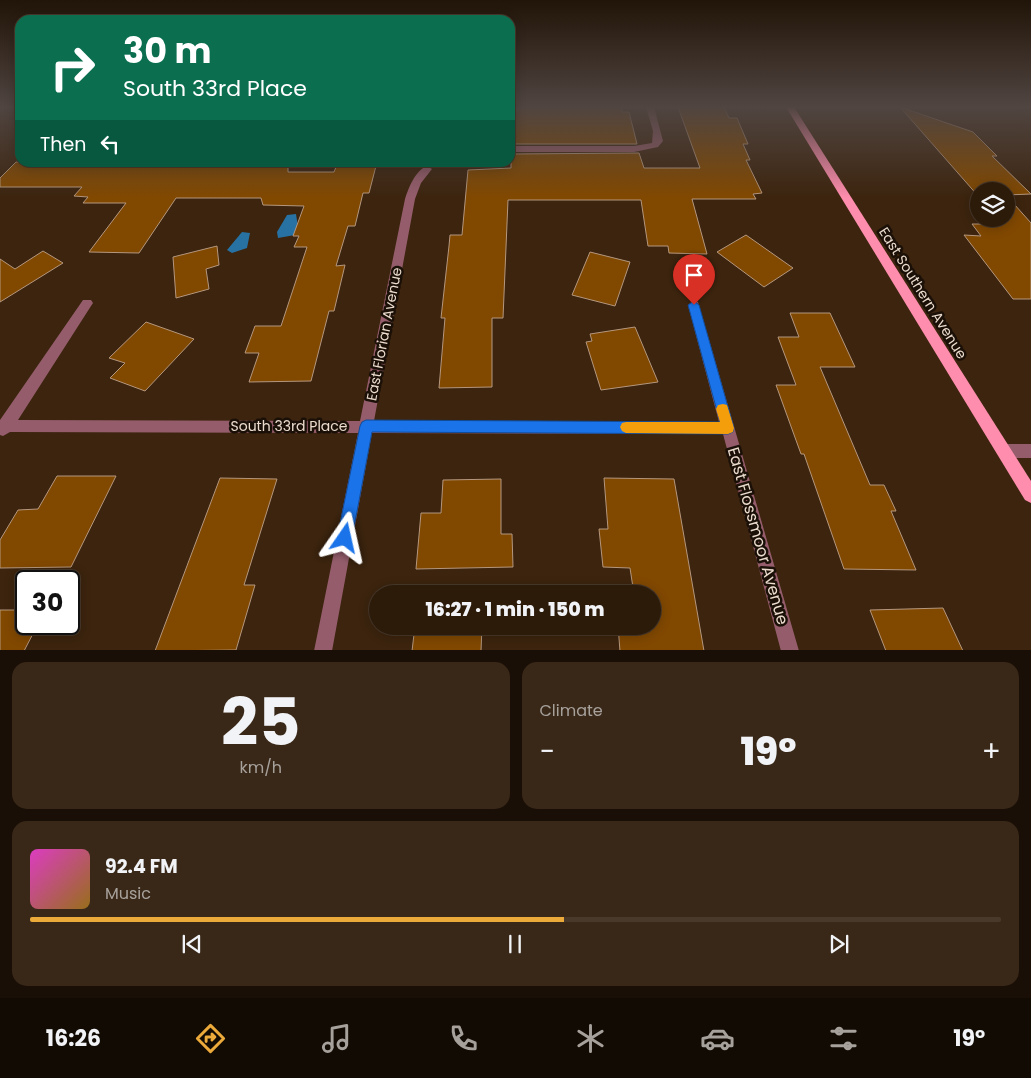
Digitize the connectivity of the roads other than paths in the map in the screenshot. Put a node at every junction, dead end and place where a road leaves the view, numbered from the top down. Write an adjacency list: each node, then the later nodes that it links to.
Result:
1 (658, 137): 3 (street)
2 (809, 137): 10 (main road, East Southern Avenue)
3 (515, 148)
4 (427, 169): 7 (street, East Florian Avenue)
5 (87, 303): 8 (street)
6 (694, 305): 9 (street, East Flossmoor Avenue)
7 (366, 426): 8 (street, South 33rd Place); 9 (street, South 33rd Place); 13 (street, East Florian Avenue)
8 (2, 428)
9 (728, 428): 14 (street, East Flossmoor Avenue)
10 (1004, 451): 11 (street); 12 (main road, East Southern Avenue)
11 (1031, 451)
12 (1031, 495)
13 (323, 650)
14 (790, 650)

